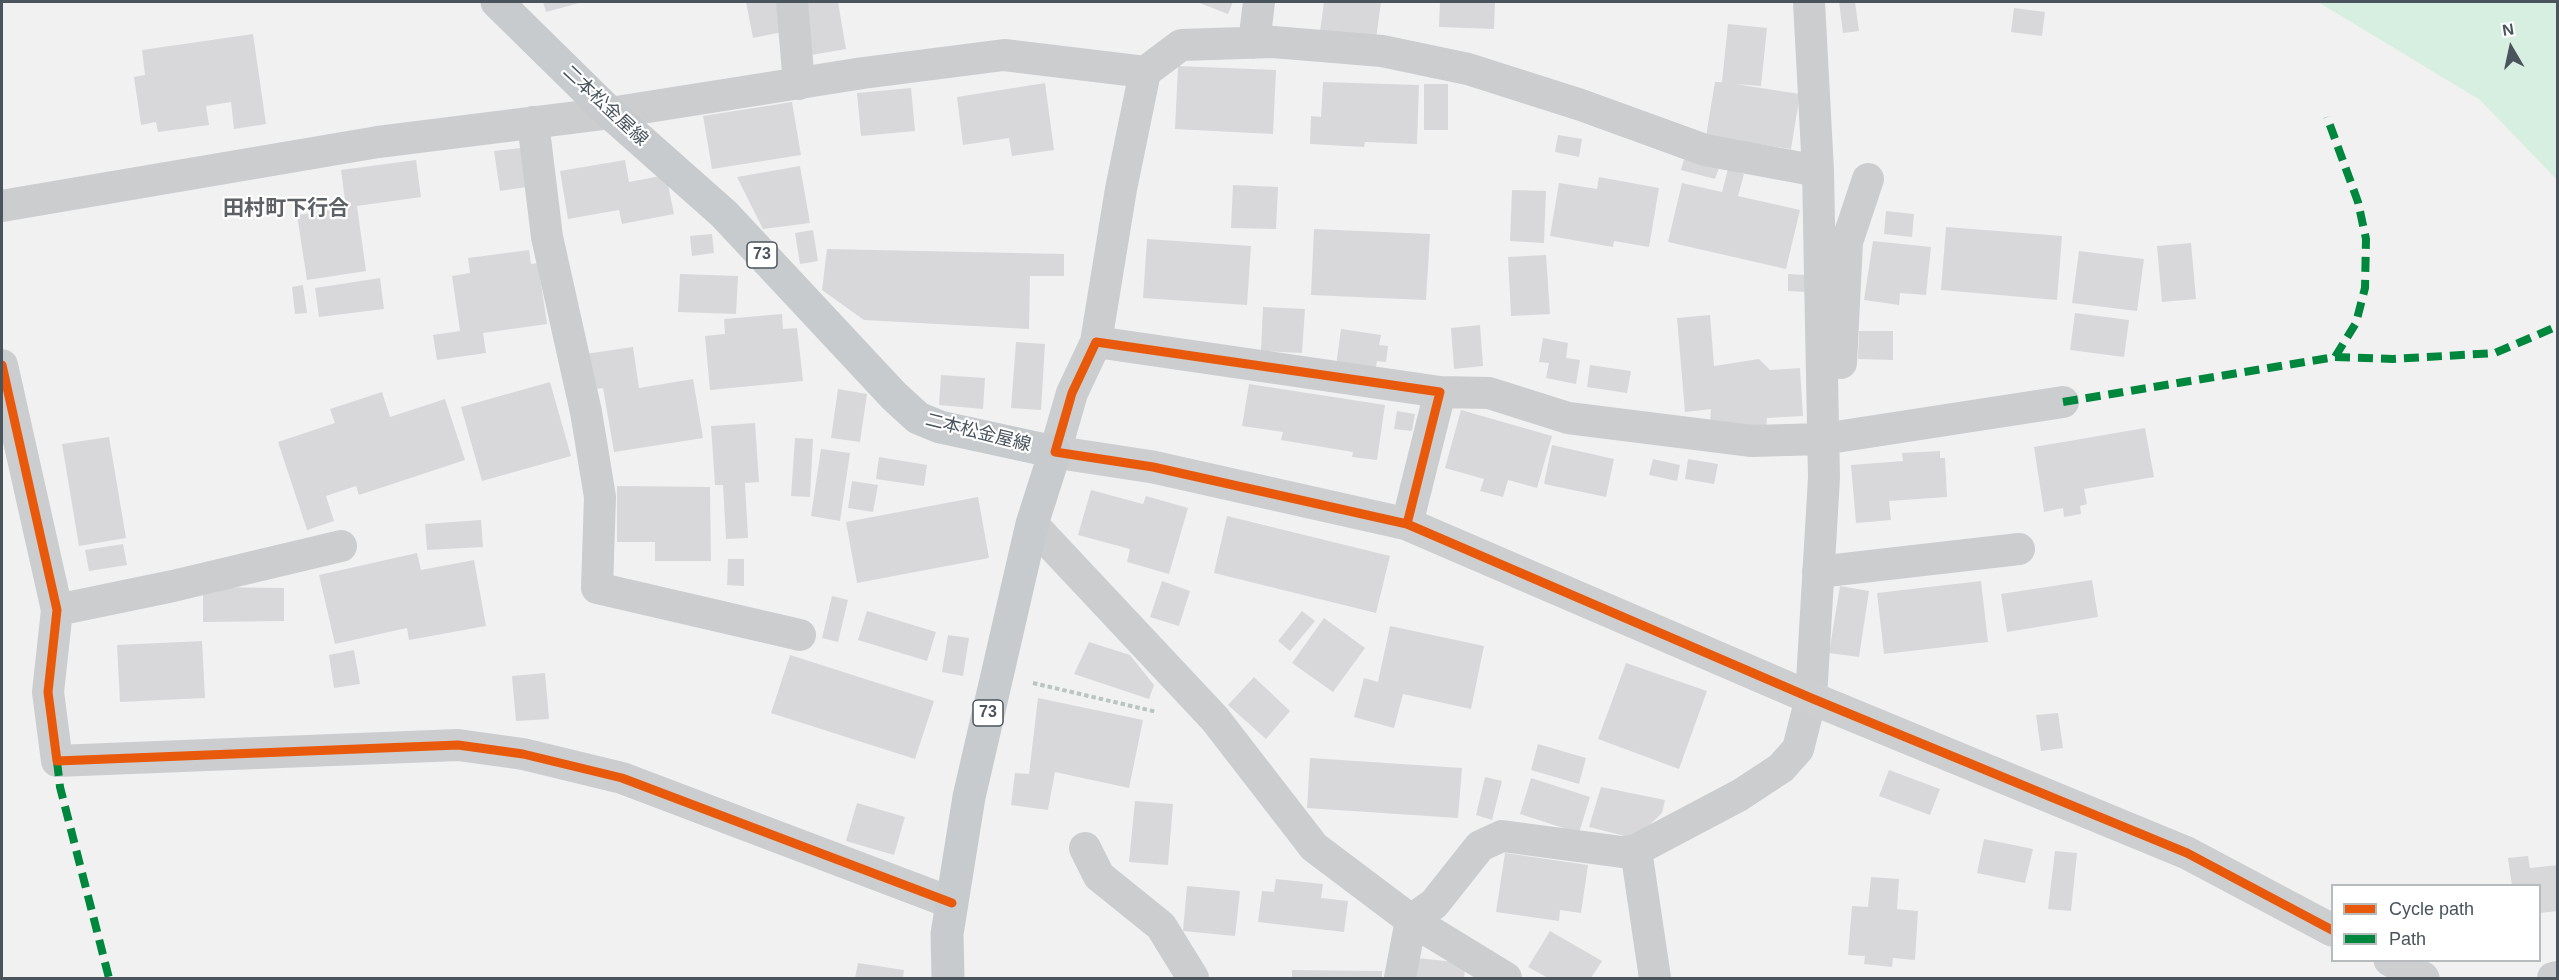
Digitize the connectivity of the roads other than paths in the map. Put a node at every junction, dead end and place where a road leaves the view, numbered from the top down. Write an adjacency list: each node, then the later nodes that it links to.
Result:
1 (497, 2): 8 (main road, 二本松金屋線 / 73)
2 (792, 2): 7 (street)
3 (1259, 2): 5 (street)
4 (1809, 2): 10 (street)
5 (1254, 43): 6 (street); 10 (street)
6 (1145, 72): 7 (street); 13 (street)
7 (799, 84): 8 (street)
8 (610, 113): 9 (street); 19 (main road, 二本松金屋線 / 73)
9 (532, 122): 12 (street); 26 (street)
10 (1818, 171): 17 (street)
11 (1868, 179): 17 (street)
12 (2, 206)
13 (1096, 342): 15 (street); 19 (street)
14 (2, 365): 25 (street)
15 (1440, 392): 18 (street); 21 (street)
16 (2063, 402): 18 (street)
17 (1823, 404): 18 (street)
18 (1823, 439): 24 (street)
19 (1055, 452): 20 (main road, 二本松金屋線 / 73); 21 (street)
20 (1032, 524): 30 (main road, 二本松金屋線 / 73); 31 (street)
21 (1407, 524): 27 (street)
22 (341, 546): 25 (street)
23 (2019, 549): 24 (street)
24 (1818, 572): 27 (street)
25 (57, 610): 30 (street)
26 (800, 635)
27 (1811, 698): 29 (street); 32 (street)
28 (1085, 848): 36 (street)
29 (1636, 850): 31 (street); 39 (street)
30 (952, 903): 35 (main road, 二本松金屋線 / 73)
31 (1411, 920): 37 (street); 38 (street)
32 (2331, 929)
33 (2394, 962): 40 (street)
34 (2558, 977): 41 (street)
35 (948, 978)
36 (1193, 978)
37 (1400, 978)
38 (1506, 978)
39 (1655, 978)
40 (2423, 978)
41 (2553, 978)

